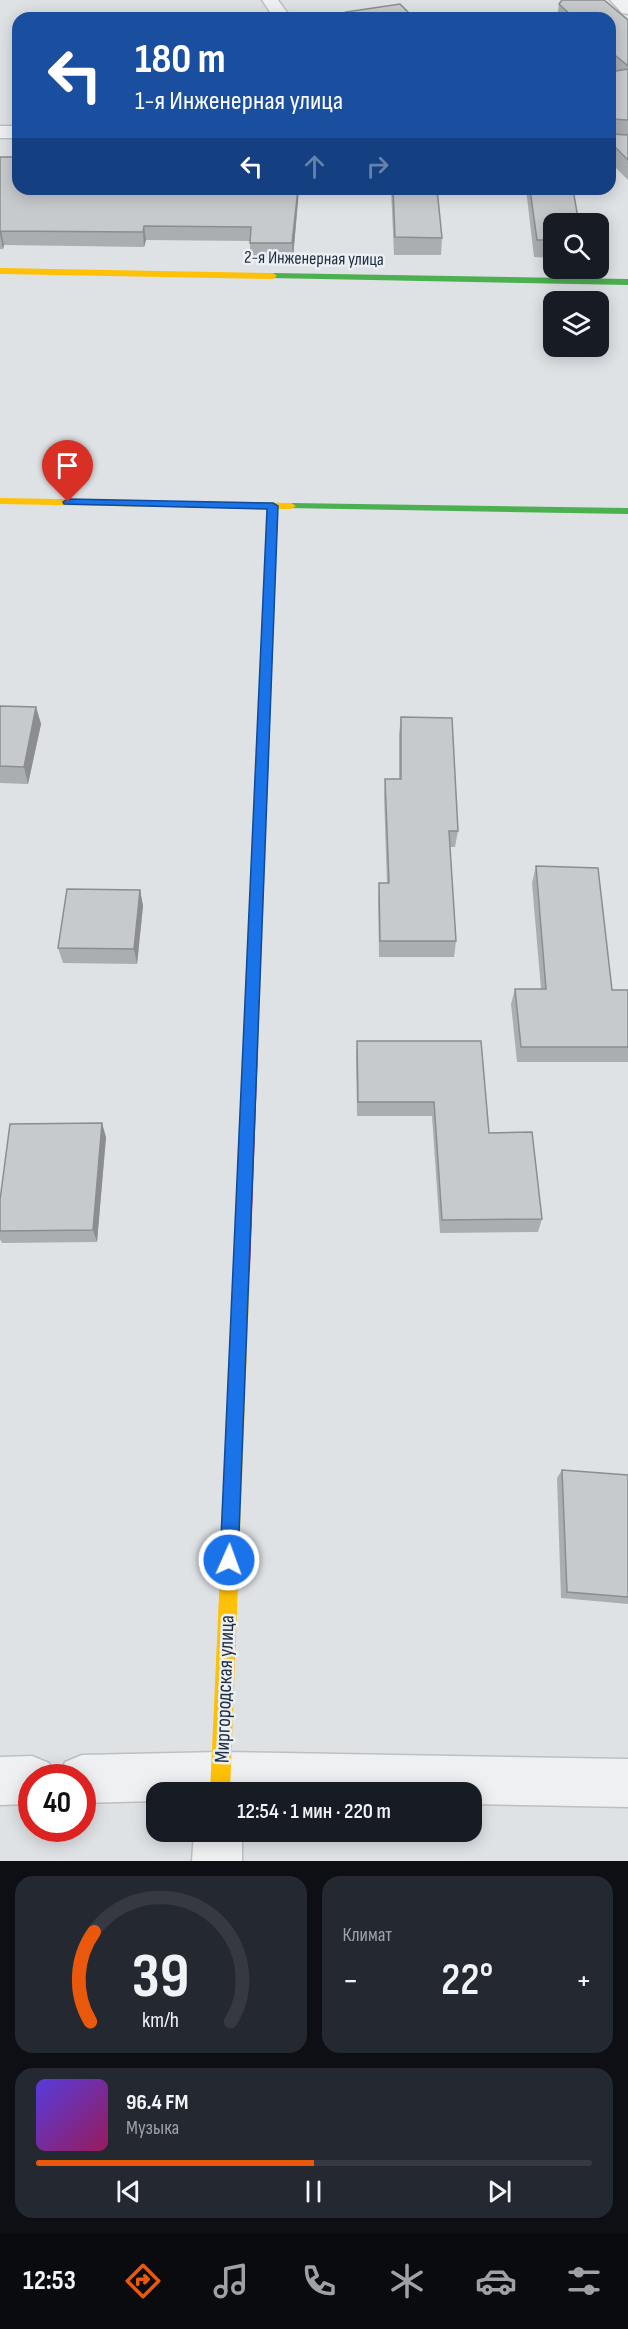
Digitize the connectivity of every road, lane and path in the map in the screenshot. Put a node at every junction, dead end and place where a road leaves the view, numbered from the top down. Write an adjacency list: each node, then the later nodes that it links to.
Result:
1 (618, 0): 2 (street)
2 (628, 9)
3 (0, 271): 4 (street, 2-я Инженерная улица)
4 (628, 282)
5 (0, 501): 6 (street)
6 (273, 506): 7 (street); 12 (street, Миргородская улица)
7 (628, 511)
8 (18, 1780): 10 (street)
9 (96, 1780): 11 (street)
10 (0, 1781)
11 (165, 1782)
12 (220, 1782)
13 (482, 1783): 14 (street)
14 (628, 1783)
15 (217, 1842): 16 (street)
16 (216, 1861)

